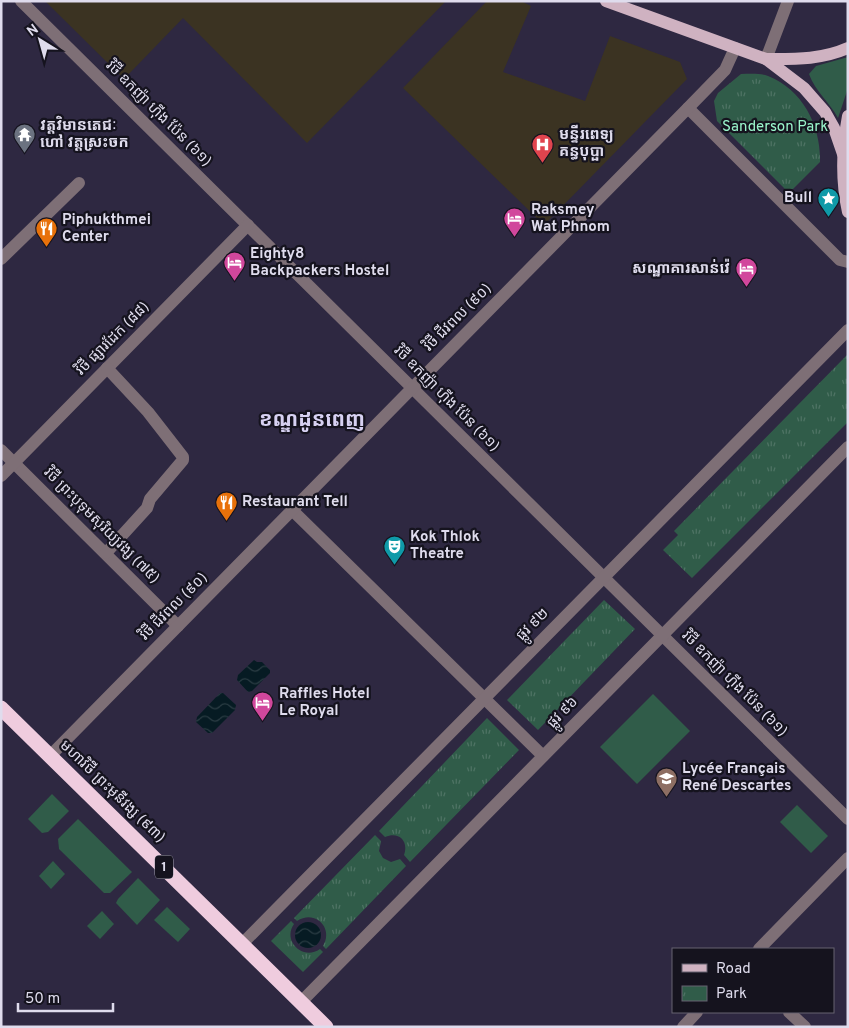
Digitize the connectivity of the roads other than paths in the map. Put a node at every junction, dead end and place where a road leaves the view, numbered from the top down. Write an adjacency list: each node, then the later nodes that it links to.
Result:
1 (21, 1): 12 (street, វិថី ឧកញ៉ា ហ៊ីង ប៉ែន (៦១))
2 (606, 1): 4 (main road)
3 (788, 1): 6 (street)
4 (735, 48): 6 (main road); 7 (street, វិថី ជីវពល (៩០))
5 (848, 48): 6 (main road)
6 (766, 59): 9 (main road)
7 (688, 108): 14 (street); 17 (street, វិថី ជីវពល (៩០))
8 (848, 116): 9 (main road)
9 (842, 154): 11 (main road)
10 (79, 183): 13 (street)
11 (848, 212)
12 (248, 225): 16 (street, វិថី ផ្សារដែក (៨៨)); 17 (street, វិថី ឧកញ៉ា ហ៊ីង ប៉ែន (៦១))
13 (1, 259)
14 (848, 262)
15 (848, 330): 24 (street, ផ្លូវ ៩២)
16 (107, 368): 20 (street, វិថី ផ្សារដែក (៨៨)); 23 (street)
17 (412, 388): 22 (street, វិថី ជីវពល (៩០)); 24 (street, វិថី ឧកញ៉ា ហ៊ីង ប៉ែន (៦១))
18 (848, 447): 26 (street, ផ្លូវ ៩៦)
19 (1, 450): 20 (street, វិថី ព្រះបុទុមសុរិយ្យវង្ស (៧៥))
20 (14, 463): 21 (street, វិថី ផ្សារដែក (៨៨)); 23 (street, វិថី ព្រះបុទុមសុរិយ្យវង្ស (៧៥))
21 (1, 476)
22 (292, 510): 25 (street, វិថី ជីវពល (៩០)); 27 (street)
23 (106, 553): 25 (street, វិថី ព្រះបុទុមសុរិយ្យវង្ស (៧៥))
24 (604, 578): 26 (street, វិថី ឧកញ៉ា ហ៊ីង ប៉ែន (៦១)); 27 (street, ផ្លូវ ៩២)
25 (178, 626): 29 (street, វិថី ជីវពល (៩០))
26 (662, 635): 30 (street, ផ្លូវ ៩៦); 31 (street, វិថី ឧកញ៉ា ហ៊ីង ប៉ែន (៦១))
27 (484, 698): 30 (street); 33 (street, ផ្លូវ ៩២)
28 (1, 708): 29 (highway, មហាវិថី ព្រះមុនីវង្ស (៩៣) / 1)
29 (50, 756): 33 (highway, មហាវិថី ព្រះមុនីវង្ស (៩៣) / 1)
30 (543, 756): 35 (street, ផ្លូវ ៩៦)
31 (848, 819)
32 (848, 858): 34 (street)
33 (242, 944): 35 (highway, មហាវិថី ព្រះមុនីវង្ស (៩៣) / 1)
34 (760, 948)
35 (301, 1002): 38 (highway, មហាវិថី ព្រះមុនីវង្ស (៩៣) / 1)
36 (697, 1013): 39 (street)
37 (790, 1013): 40 (street)
38 (326, 1027)
39 (683, 1027)
40 (805, 1027)

